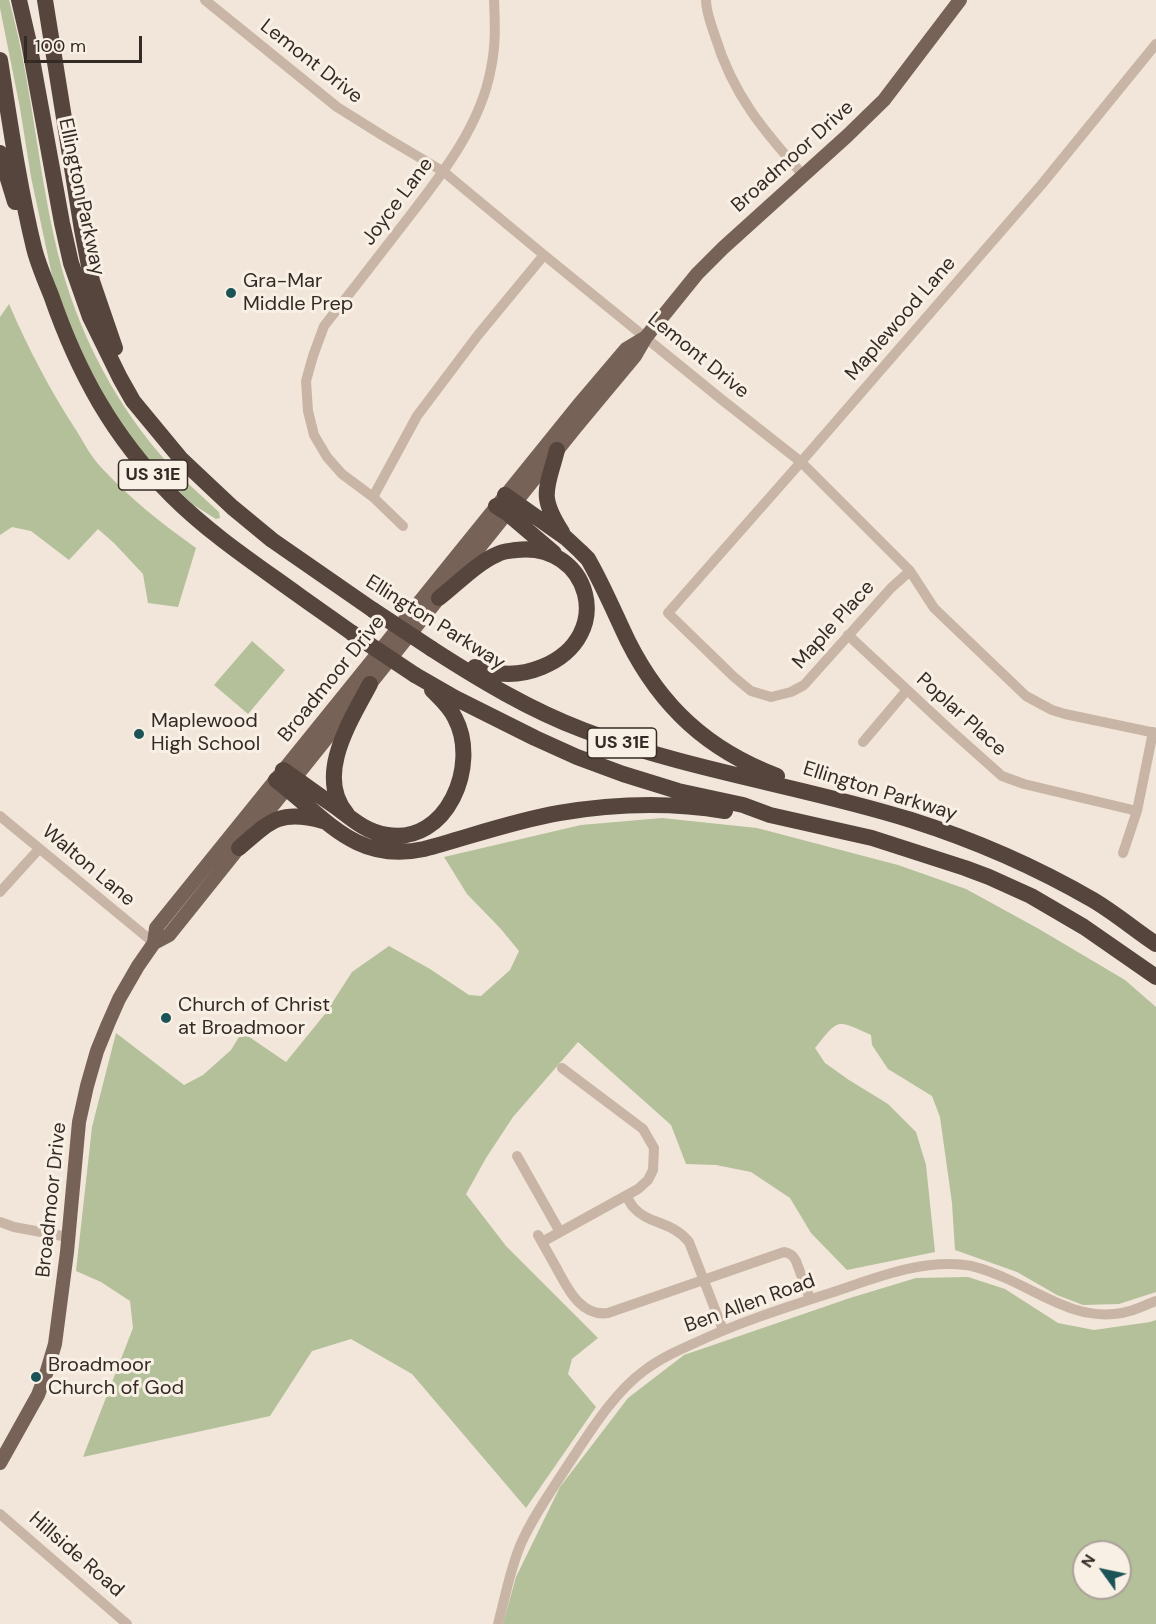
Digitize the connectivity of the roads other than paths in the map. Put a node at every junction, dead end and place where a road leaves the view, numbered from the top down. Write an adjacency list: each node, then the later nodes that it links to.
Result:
1 (19, 0): 16 (highway, Ellington Parkway / US 31E)
2 (45, 0): 16 (highway)
3 (205, 0): 10 (street, Lemont Drive)
4 (494, 0): 10 (street, Joyce Lane)
5 (706, 0): 11 (street)
6 (960, 0): 11 (main road, Broadmoor Drive)
7 (1156, 44): 17 (street, Maplewood Lane)
8 (0, 60): 12 (highway, US 31E)
9 (0, 153): 12 (highway)
10 (444, 172): 13 (street, Lemont Drive); 18 (street, Joyce Lane)
11 (803, 176): 14 (main road, Broadmoor Drive)
12 (35, 250): 28 (highway, US 31E, bridge)
13 (544, 255): 14 (street, Lemont Drive); 18 (street)
14 (646, 337): 15 (main road, Broadmoor Drive); 17 (street, Lemont Drive); 19 (main road, Broadmoor Drive)
15 (557, 450): 19 (main road, Broadmoor Drive); 21 (highway)
16 (181, 459): 27 (highway, Ellington Parkway / US 31E, bridge)
17 (801, 462): 23 (street, Lemont Drive); 25 (street, Maplewood Lane)
18 (373, 497): 20 (street, Joyce Lane)
19 (506, 504): 21 (highway); 22 (highway); 24 (main road, Broadmoor Drive); 33 (main road, Broadmoor Drive)
20 (403, 526)
21 (566, 538): 34 (highway)
22 (566, 564): 24 (highway); 27 (highway)
23 (910, 571): 26 (street, Maple Place); 31 (street, Lemont Drive)
24 (439, 598): 29 (main road, Broadmoor Drive)
25 (668, 613): 26 (street, Maple Place)
26 (848, 635): 30 (street, Poplar Place)
27 (432, 648): 34 (highway, Ellington Parkway / US 31E)
28 (416, 675): 36 (highway, US 31E); 38 (highway)
29 (370, 684): 33 (main road, Broadmoor Drive); 38 (highway)
30 (907, 690): 32 (street); 35 (street, Poplar Place)
31 (1155, 733): 35 (street)
32 (863, 742)
33 (285, 779): 38 (highway); 39 (highway); 40 (main road, Broadmoor Drive); 44 (main road, Broadmoor Drive)
34 (828, 796): 45 (highway, Ellington Parkway / US 31E)
35 (1137, 811): 42 (street)
36 (770, 815): 39 (highway); 46 (highway, US 31E)
37 (0, 816): 41 (street, Walton Lane)
38 (350, 817)
39 (326, 822): 40 (highway)
40 (239, 848): 44 (main road, Broadmoor Drive)
41 (39, 849): 43 (street); 44 (street, Walton Lane)
42 (1122, 853)
43 (0, 892)
44 (154, 943): 52 (main road, Broadmoor Drive)
45 (1156, 944)
46 (1156, 977)
47 (562, 1068): 49 (street)
48 (517, 1156): 51 (street)
49 (626, 1196): 51 (street); 53 (street)
50 (0, 1222): 52 (street)
51 (560, 1232): 53 (street)
52 (68, 1237): 57 (main road, Broadmoor Drive)
53 (704, 1279): 54 (street); 56 (street)
54 (810, 1299): 55 (street, Ben Allen Road); 56 (street, Ben Allen Road)
55 (1156, 1301)
56 (723, 1329): 60 (street, Ben Allen Road)
57 (0, 1463)
58 (0, 1514): 59 (street, Hillside Road)
59 (128, 1624)
60 (498, 1624)

